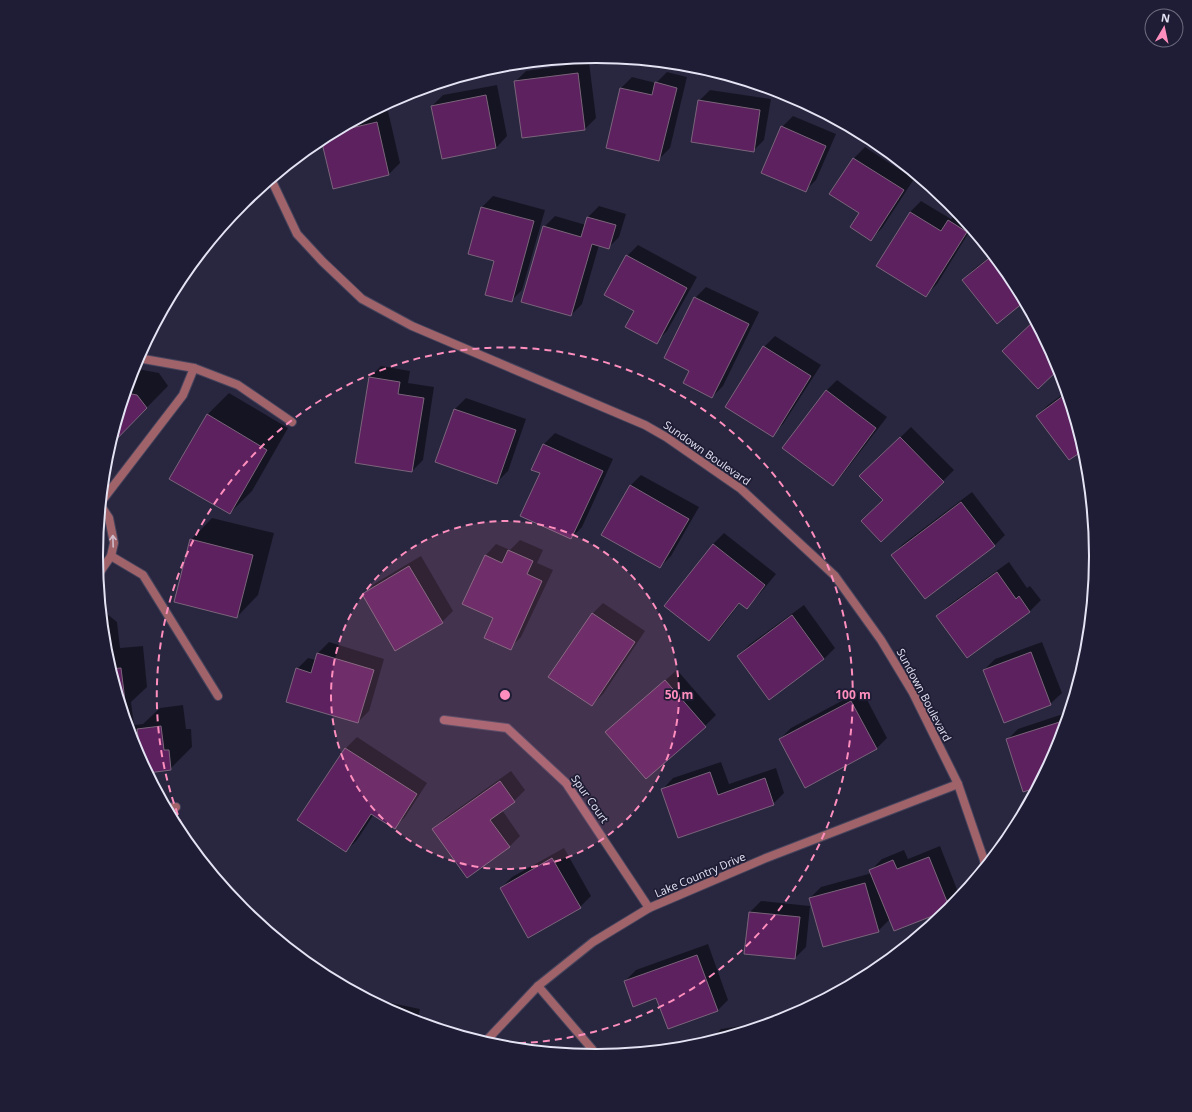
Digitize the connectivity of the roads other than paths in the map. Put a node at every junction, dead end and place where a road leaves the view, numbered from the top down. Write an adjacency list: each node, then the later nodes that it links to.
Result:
1 (273, 183): 11 (street, Sundown Boulevard)
2 (145, 359): 3 (street)
3 (194, 368): 4 (street); 5 (street)
4 (292, 422)
5 (107, 494)
6 (105, 512): 7 (street, one-way to 6)
7 (111, 556): 8 (street); 9 (street)
8 (103, 567)
9 (218, 696)
10 (444, 720): 15 (street, Spur Court)
11 (958, 784): 14 (street, Sundown Boulevard); 15 (street, Lake Country Drive)
12 (172, 807): 13 (street)
13 (176, 807)
14 (986, 858)
15 (649, 908): 16 (street, Lake Country Drive)
16 (538, 986): 17 (street, Lake Country Drive); 18 (street)
17 (489, 1037)
18 (592, 1049)

